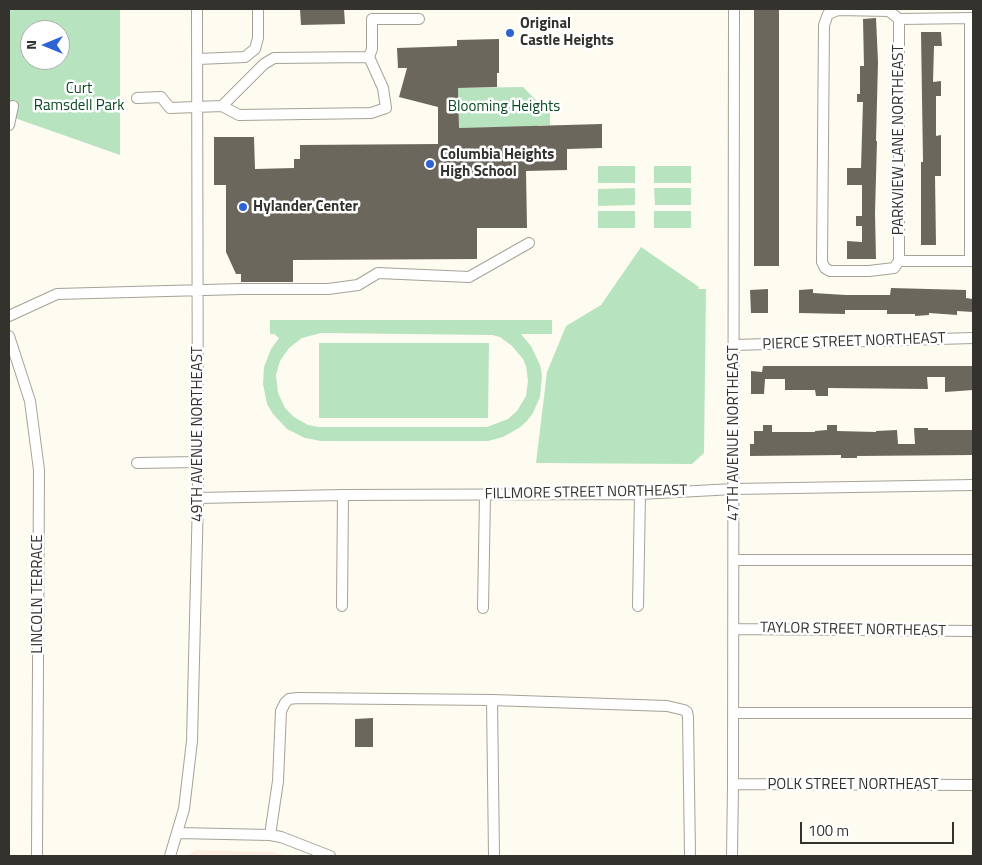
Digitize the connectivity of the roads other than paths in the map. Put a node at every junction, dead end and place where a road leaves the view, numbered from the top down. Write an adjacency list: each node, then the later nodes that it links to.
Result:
1 (197, 9): 8 (street, 49TH AVENUE NORTHEAST)
2 (258, 9): 8 (street)
3 (734, 9): 21 (street, 47TH AVENUE NORTHEAST)
4 (972, 18): 6 (street); 16 (street)
5 (419, 19): 7 (street)
6 (899, 19): 15 (street, PARKVIEW LANE NORTHEAST); 15 (street)
7 (369, 56): 11 (street); 11 (street)
8 (198, 59): 12 (street, 49TH AVENUE NORTHEAST)
9 (136, 98): 12 (street)
10 (13, 106): 13 (street)
11 (222, 106): 12 (street)
12 (198, 107): 17 (street, 49TH AVENUE NORTHEAST)
13 (9, 126)
14 (529, 243): 17 (street)
15 (899, 261): 16 (street)
16 (972, 261)
17 (198, 291): 18 (street); 22 (street, 49TH AVENUE NORTHEAST)
18 (9, 316)
19 (9, 336): 44 (street, LINCOLN TERRACE)
20 (973, 338): 21 (street, PIERCE STREET NORTHEAST)
21 (734, 345): 25 (street, 47TH AVENUE NORTHEAST)
22 (198, 462): 23 (street); 29 (street, 49TH AVENUE NORTHEAST)
23 (137, 464)
24 (973, 485): 25 (street, FILLMORE STREET NORTHEAST)
25 (734, 489): 26 (street, FILLMORE STREET NORTHEAST); 30 (street, 47TH AVENUE NORTHEAST)
26 (640, 494): 28 (street, FILLMORE STREET NORTHEAST); 33 (street)
27 (343, 495): 28 (street, FILLMORE STREET NORTHEAST); 29 (street, FILLMORE STREET NORTHEAST); 32 (street)
28 (485, 495): 34 (street)
29 (198, 498): 42 (street, 49TH AVENUE NORTHEAST)
30 (734, 560): 31 (street); 35 (street, 47TH AVENUE NORTHEAST)
31 (973, 560)
32 (342, 606)
33 (638, 606)
34 (483, 608)
35 (734, 629): 36 (street, TAYLOR STREET NORTHEAST); 38 (street, 47TH AVENUE NORTHEAST)
36 (973, 631)
37 (492, 700): 43 (street); 47 (street); 48 (street)
38 (734, 713): 39 (street); 40 (street, 47TH AVENUE NORTHEAST)
39 (973, 713)
40 (733, 784): 41 (street, POLK STREET NORTHEAST); 49 (street, 47TH AVENUE NORTHEAST)
41 (973, 785)
42 (178, 833): 43 (street); 45 (street, 49TH AVENUE NORTHEAST)
43 (270, 835): 46 (street)
44 (37, 856)
45 (170, 856)
46 (330, 856)
47 (494, 856)
48 (690, 856)
49 (732, 856)

